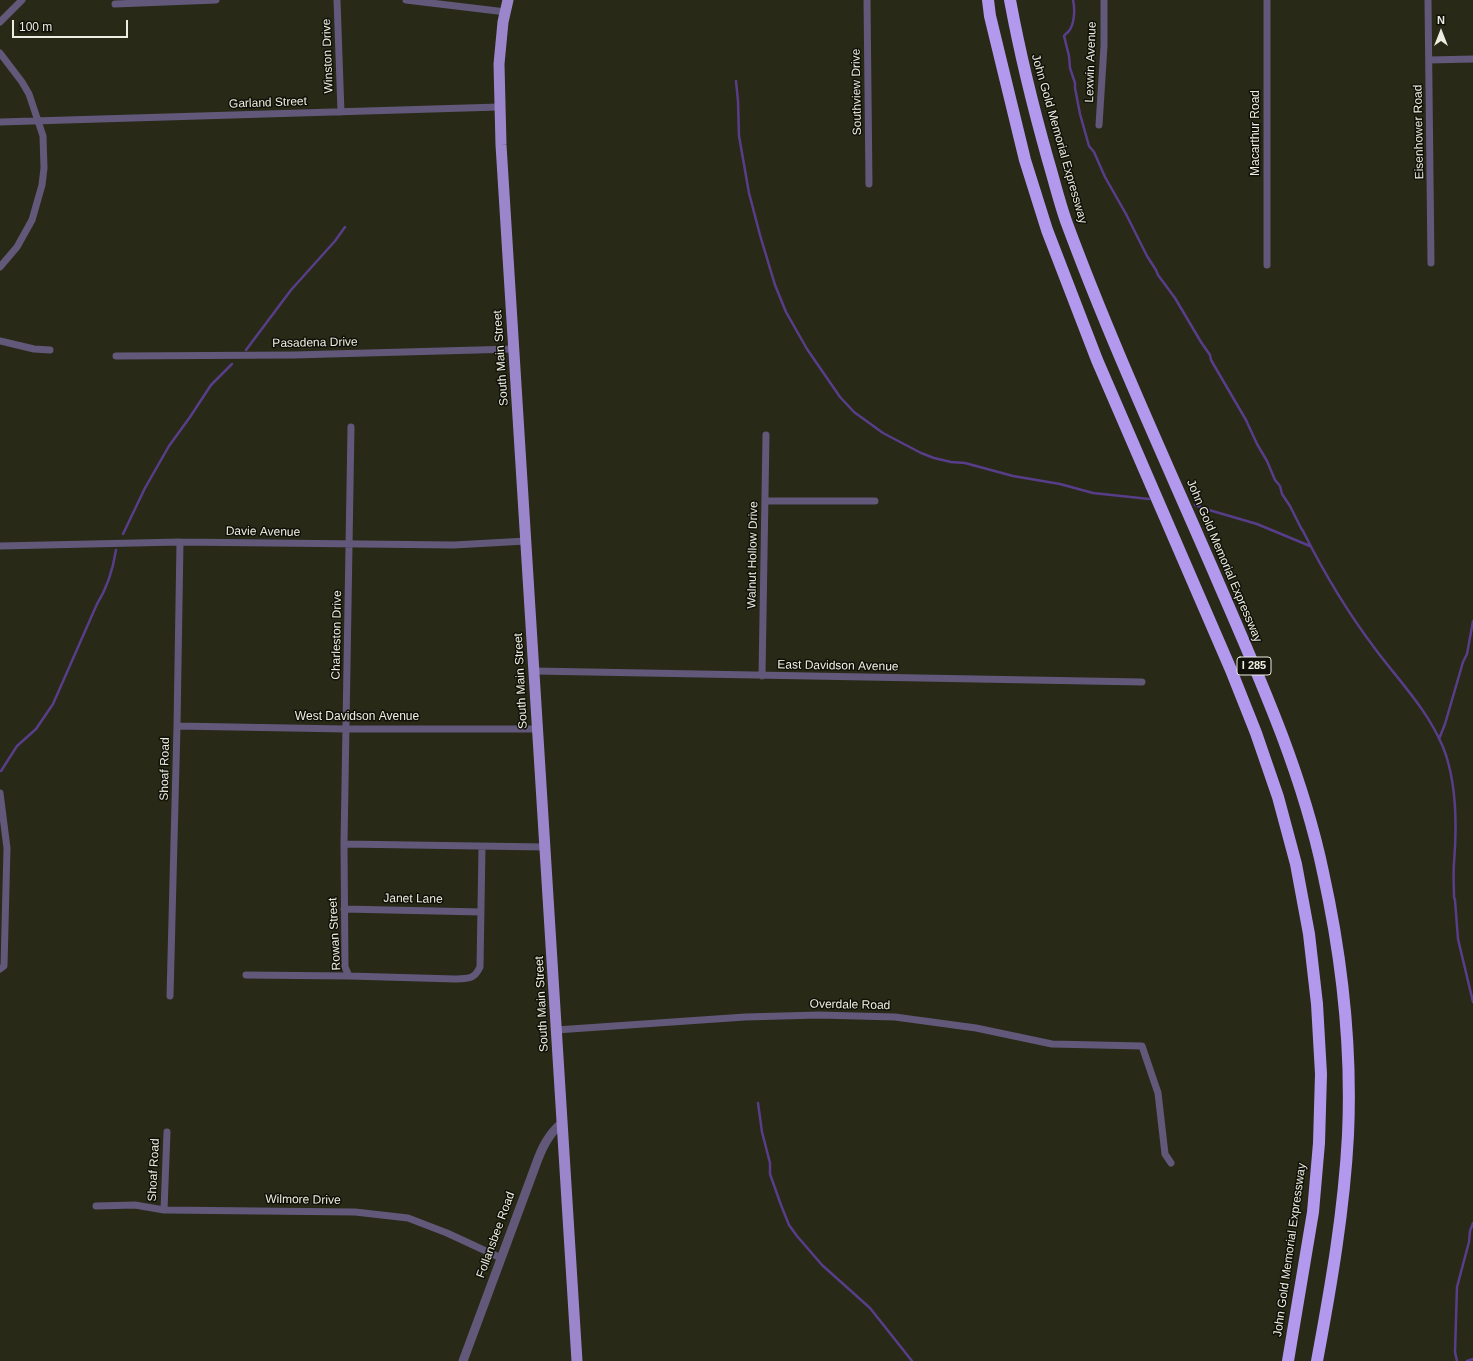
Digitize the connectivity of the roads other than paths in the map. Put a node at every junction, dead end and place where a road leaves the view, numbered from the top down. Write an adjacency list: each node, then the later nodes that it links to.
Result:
1 (22, 0): 14 (street)
2 (216, 0): 12 (street)
3 (337, 0): 19 (street, Winston Drive)
4 (406, 0): 13 (street)
5 (508, 0): 13 (main road, South Main Street)
6 (867, 0): 23 (street, Southview Drive)
7 (988, 0): 64 (highway, John Gold Memorial Expressway / I 285)
8 (1010, 0): 65 (highway, John Gold Memorial Expressway / I 285)
9 (1104, 0): 22 (street, Lexwin Avenue)
10 (1267, 0): 25 (street, Macarthur Road)
11 (1428, 0): 17 (street, Eisenhower Road)
12 (115, 4)
13 (506, 12): 18 (main road, South Main Street)
14 (0, 22)
15 (0, 53): 20 (street)
16 (1473, 59): 17 (street)
17 (1429, 60): 24 (street, Eisenhower Road)
18 (499, 107): 19 (street, Garland Street); 29 (main road, South Main Street)
19 (341, 112): 20 (street, Garland Street)
20 (38, 121): 21 (street, Garland Street); 26 (street)
21 (0, 122)
22 (1098, 125)
23 (869, 184)
24 (1431, 264)
25 (1267, 265)
26 (0, 267)
27 (0, 341): 28 (street)
28 (50, 350)
29 (514, 350): 30 (street, Pasadena Drive); 35 (main road, South Main Street)
30 (116, 356)
31 (351, 427): 37 (street, Charleston Drive)
32 (766, 435): 33 (street, Walnut Hollow Drive)
33 (765, 501): 34 (street); 40 (street, Walnut Hollow Drive)
34 (875, 501)
35 (526, 541): 37 (street, Davie Avenue); 39 (main road, South Main Street)
36 (180, 542): 37 (street, Davie Avenue); 38 (street, Davie Avenue); 42 (street, Shoaf Road)
37 (350, 544): 43 (street, Charleston Drive)
38 (0, 546)
39 (534, 671): 40 (street, East Davidson Avenue); 44 (main road, South Main Street)
40 (762, 676): 41 (street, East Davidson Avenue)
41 (1142, 682)
42 (177, 726): 43 (street, West Davidson Avenue); 54 (street, Shoaf Road)
43 (346, 729): 44 (street, West Davidson Avenue); 46 (street, Charleston Drive)
44 (537, 729): 48 (main road, South Main Street)
45 (0, 793): 51 (street)
46 (344, 844): 47 (street); 49 (street, Rowan Street)
47 (482, 847): 48 (street); 50 (street, Rowan Street)
48 (545, 847): 55 (main road, South Main Street)
49 (344, 909): 50 (street, Janet Lane); 53 (street, Rowan Street)
50 (481, 912): 53 (street, Rowan Street)
51 (0, 969)
52 (246, 975): 53 (street)
53 (349, 976)
54 (170, 996)
55 (556, 1030): 56 (main road, South Main Street); 58 (street, Overdale Road)
56 (562, 1123): 61 (street, Follansbee Road); 63 (main road, South Main Street)
57 (167, 1132): 60 (street, Shoaf Road)
58 (1171, 1163)
59 (96, 1206): 60 (street, Wilmore Drive)
60 (164, 1210): 61 (street, Wilmore Drive)
61 (501, 1258): 62 (street, Follansbee Road)
62 (463, 1361)
63 (577, 1361)
64 (1288, 1361)
65 (1317, 1361)

